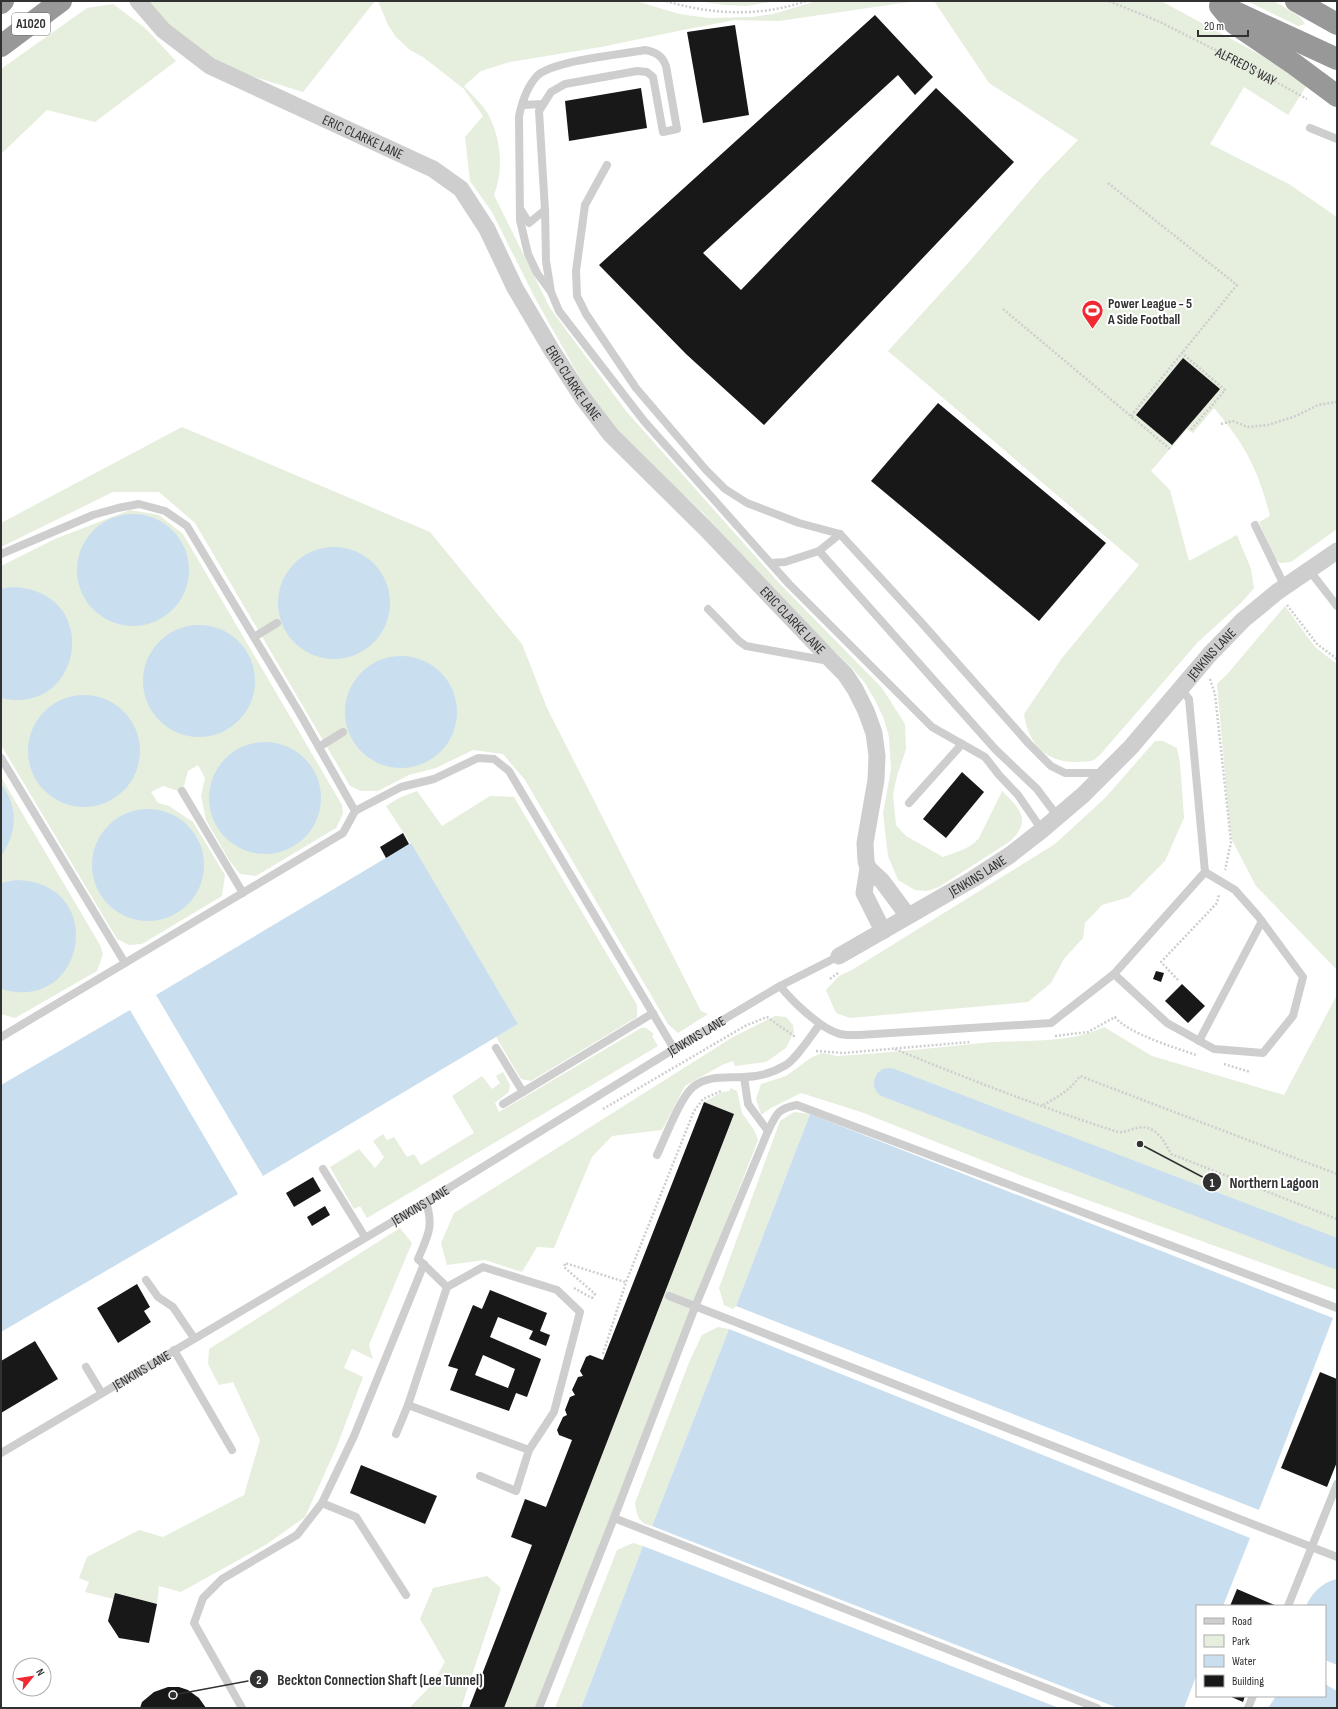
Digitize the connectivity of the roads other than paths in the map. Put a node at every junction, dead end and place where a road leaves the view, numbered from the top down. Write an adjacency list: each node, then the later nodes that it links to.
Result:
1 (61, 1): 6 (highway, A1020)
2 (138, 1): 29 (street, ERIC CLARKE LANE)
3 (1296, 1): 5 (highway)
4 (1215, 3): 7 (highway); 9 (highway)
5 (1337, 24)
6 (1, 46)
7 (1337, 59)
8 (525, 96): 10 (lane); 10 (lane); 14 (lane)
9 (1337, 96)
10 (543, 104): 15 (lane)
11 (1310, 128): 12 (lane)
12 (1337, 139)
13 (607, 166): 18 (lane)
14 (521, 210): 15 (lane); 16 (lane)
15 (545, 210): 16 (lane)
16 (551, 292): 22 (lane)
17 (1255, 525): 24 (lane)
18 (840, 534): 19 (lane); 35 (lane)
19 (819, 551): 22 (lane); 39 (lane)
20 (1337, 551): 23 (street, JENKINS LANE)
21 (1, 554): 28 (lane)
22 (771, 563): 32 (lane)
23 (1309, 570): 24 (street, JENKINS LANE); 25 (lane)
24 (1285, 587): 30 (street, JENKINS LANE)
25 (1337, 606)
26 (708, 609): 29 (lane)
27 (278, 623): 28 (lane)
28 (254, 637): 33 (lane)
29 (832, 661): 41 (street, ERIC CLARKE LANE)
30 (1180, 688): 35 (street, JENKINS LANE); 42 (lane)
31 (343, 732): 33 (lane)
32 (962, 744): 37 (lane); 40 (lane)
33 (319, 747): 38 (lane)
34 (1, 758): 48 (lane)
35 (1106, 773): 39 (street, JENKINS LANE)
36 (182, 791): 43 (lane)
37 (909, 803)
38 (355, 811): 43 (lane); 51 (lane)
39 (1058, 817): 40 (street, JENKINS LANE)
40 (1042, 830): 44 (street, JENKINS LANE)
41 (868, 868): 44 (street); 46 (street, ERIC CLARKE LANE)
42 (1204, 872): 45 (lane); 49 (lane)
43 (243, 893): 48 (lane)
44 (908, 916): 46 (street, JENKINS LANE)
45 (1262, 921): 54 (lane); 54 (lane)
46 (883, 931): 47 (street, JENKINS LANE)
47 (839, 956): 50 (lane, JENKINS LANE)
48 (125, 963): 53 (lane)
49 (1114, 974): 52 (lane); 54 (lane)
50 (780, 986): 52 (lane); 56 (lane, JENKINS LANE)
51 (653, 1013): 56 (lane); 58 (lane)
52 (820, 1024): 57 (lane)
53 (2, 1035)
54 (1198, 1041)
55 (496, 1048): 58 (lane)
56 (674, 1049): 63 (lane, JENKINS LANE)
57 (744, 1078): 60 (lane); 61 (lane)
58 (523, 1092): 59 (lane)
59 (503, 1104)
60 (768, 1131): 69 (lane); 70 (lane)
61 (658, 1155)
62 (323, 1169): 64 (lane)
63 (426, 1202): 64 (lane, JENKINS LANE); 65 (lane)
64 (365, 1237): 71 (lane, JENKINS LANE)
65 (424, 1264): 67 (lane); 82 (lane)
66 (146, 1280): 71 (lane)
67 (446, 1287): 75 (lane); 78 (lane)
68 (669, 1296): 69 (lane)
69 (695, 1307): 83 (lane); 84 (lane)
70 (1337, 1308)
71 (194, 1338): 72 (lane, JENKINS LANE)
72 (174, 1350): 74 (lane, JENKINS LANE); 77 (lane)
73 (86, 1367): 74 (lane)
74 (101, 1392): 79 (lane, JENKINS LANE)
75 (408, 1405): 76 (lane); 78 (lane)
76 (396, 1434)
77 (232, 1450)
78 (529, 1450): 80 (lane)
79 (1, 1453)
80 (480, 1476)
81 (1337, 1484): 84 (lane)
82 (322, 1503): 86 (lane); 89 (lane)
83 (614, 1518): 90 (lane); 91 (lane)
84 (1311, 1547): 85 (lane); 87 (lane)
85 (1337, 1557)
86 (406, 1595)
87 (1288, 1605)
88 (1253, 1697): 92 (lane)
89 (242, 1708)
90 (539, 1708)
91 (1097, 1708)
92 (1248, 1708)

